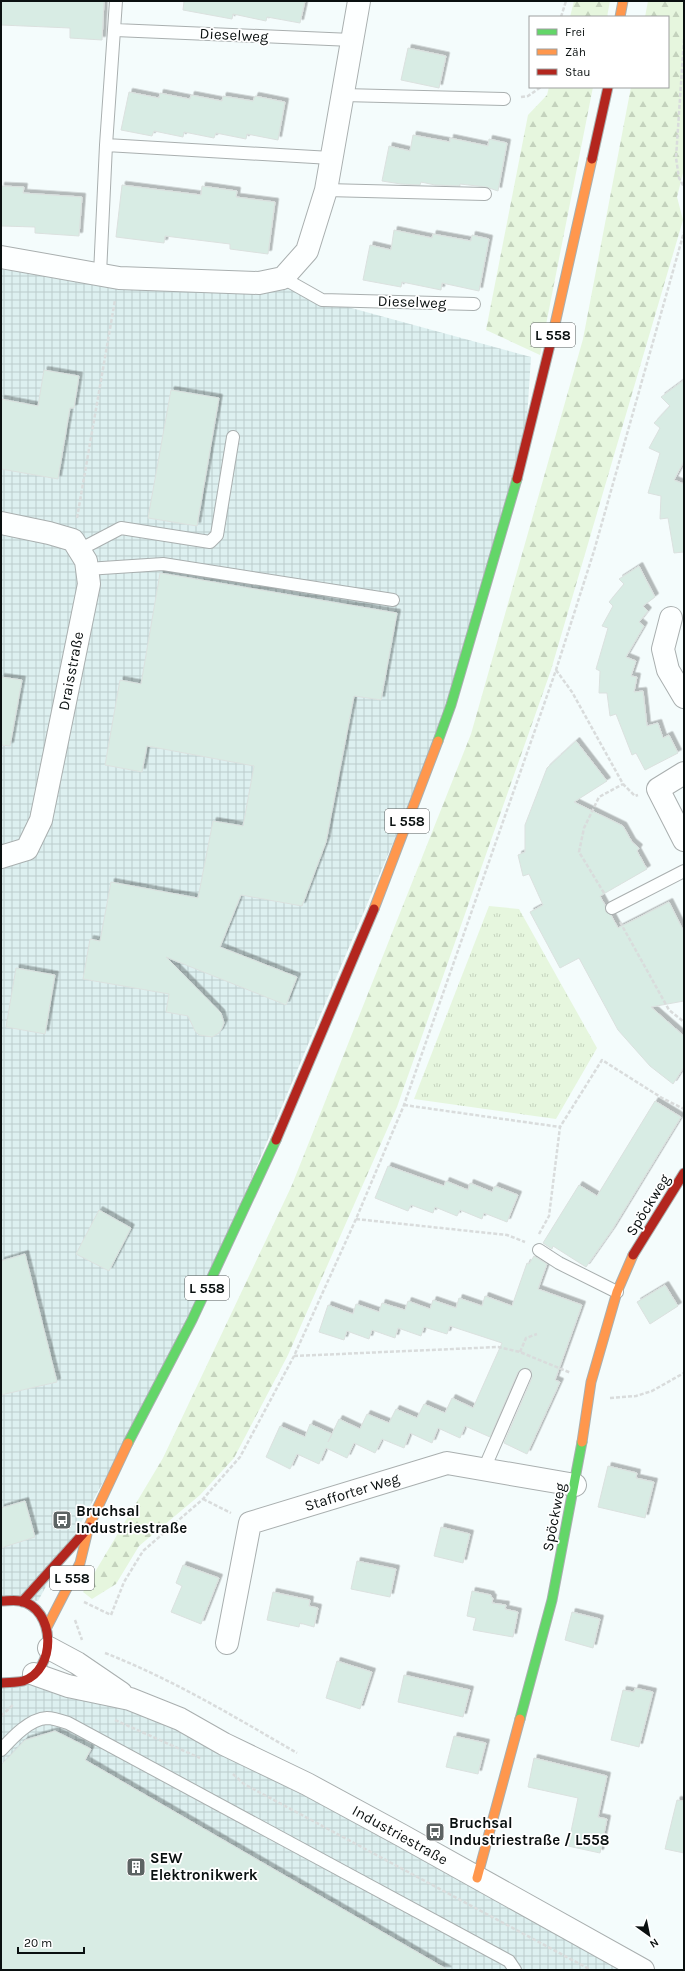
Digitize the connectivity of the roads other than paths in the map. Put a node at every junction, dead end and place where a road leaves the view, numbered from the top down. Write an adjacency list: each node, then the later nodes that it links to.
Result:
1 (116, 1): 5 (lane)
2 (359, 1): 6 (street)
3 (623, 1): 4 (main road)
4 (620, 16)
5 (115, 30): 6 (lane, Dieselweg); 10 (lane)
6 (352, 40): 8 (street)
7 (608, 88): 35 (main road, L 558)
8 (343, 95): 9 (lane); 11 (street)
9 (504, 99)
10 (106, 145): 11 (lane); 15 (lane)
11 (331, 158): 12 (street)
12 (326, 190): 13 (lane); 16 (street)
13 (485, 194)
14 (1, 257): 15 (street)
15 (110, 276): 16 (street)
16 (283, 278): 17 (lane, Dieselweg)
17 (474, 304)
18 (233, 437): 20 (lane)
19 (1, 524): 20 (street)
20 (80, 553): 21 (lane); 26 (street, Draisstraße)
21 (393, 600)
22 (671, 618): 23 (street)
23 (684, 697)
24 (684, 773): 25 (street)
25 (684, 840)
26 (1, 857)
27 (684, 871): 28 (lane)
28 (612, 908)
29 (684, 1173): 31 (main road, Spöckweg)
30 (536, 1247): 31 (lane)
31 (617, 1292): 34 (main road, Spöckweg)
32 (526, 1375): 33 (lane)
33 (484, 1469): 34 (street, Stafforter Weg); 39 (street, Stafforter Weg)
34 (575, 1485): 44 (main road, Spöckweg)
35 (89, 1526): 37 (main road, L 558); 38 (main road, L 558)
36 (1, 1601): 37 (main road)
37 (22, 1602): 38 (main road)
38 (48, 1637): 40 (main road, L 558); 42 (street, Industriestraße)
39 (227, 1643)
40 (34, 1674): 41 (main road, L 558); 42 (street, Industriestraße)
41 (1, 1684)
42 (130, 1699): 44 (street, Industriestraße)
43 (1, 1750): 45 (lane)
44 (477, 1878): 46 (street, Industriestraße)
45 (515, 1970)
46 (643, 1970)

